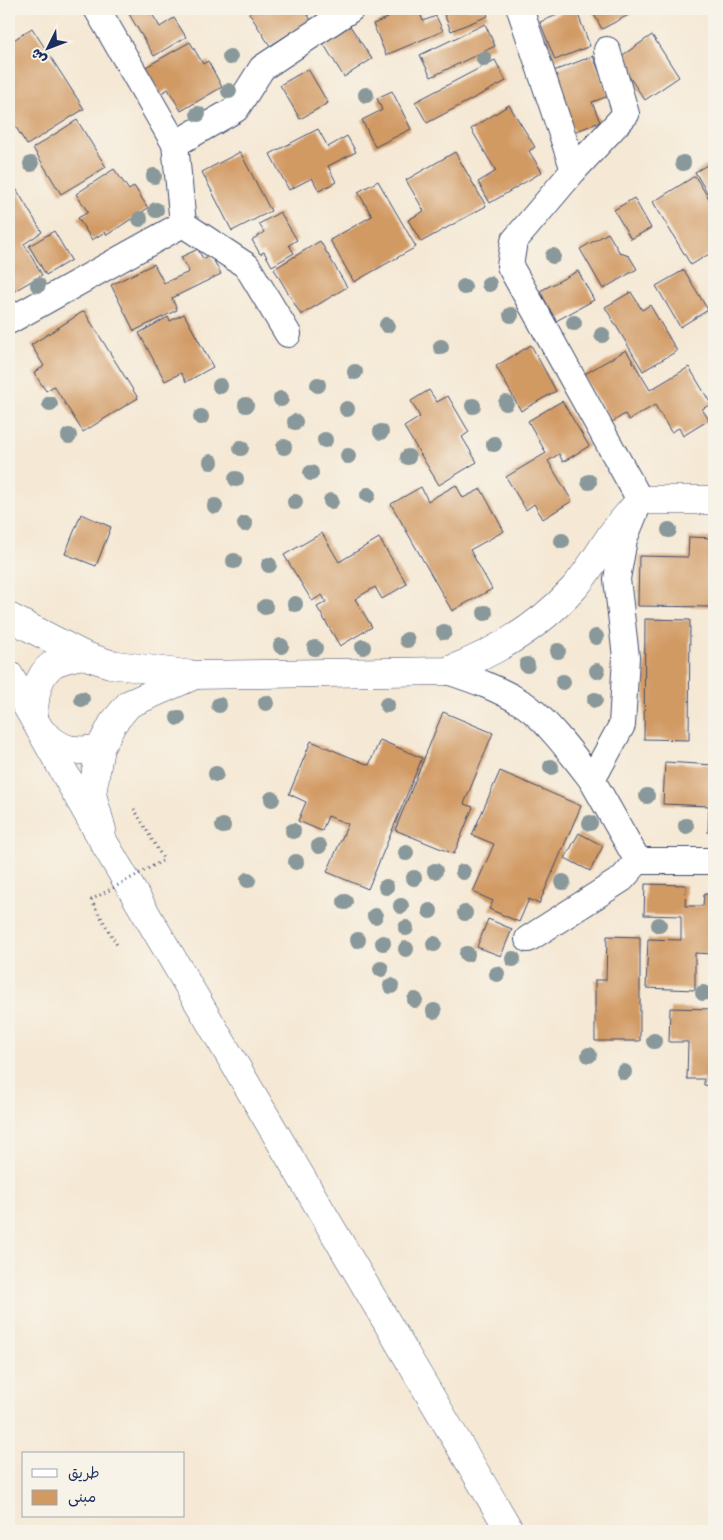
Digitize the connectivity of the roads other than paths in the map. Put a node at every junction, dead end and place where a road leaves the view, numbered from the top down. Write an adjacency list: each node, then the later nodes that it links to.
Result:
1 (97, 9): 5 (street)
2 (351, 9): 5 (street)
3 (520, 9): 6 (street)
4 (607, 50): 6 (street)
5 (175, 144): 7 (street)
6 (574, 170): 10 (street)
7 (183, 224): 8 (street); 9 (street)
8 (9, 321)
9 (288, 334)
10 (640, 500): 11 (street); 14 (street); 19 (street)
11 (714, 500)
12 (9, 618): 13 (street)
13 (83, 655): 16 (street); 17 (street)
14 (447, 671): 16 (street); 19 (street)
15 (9, 675): 17 (street)
16 (194, 675): 18 (street)
17 (39, 725): 18 (street); 20 (street)
18 (100, 748): 20 (street)
19 (592, 780): 21 (street)
20 (106, 846): 24 (street)
21 (638, 861): 22 (street); 23 (street)
22 (714, 861)
23 (528, 938)
24 (510, 1531)

